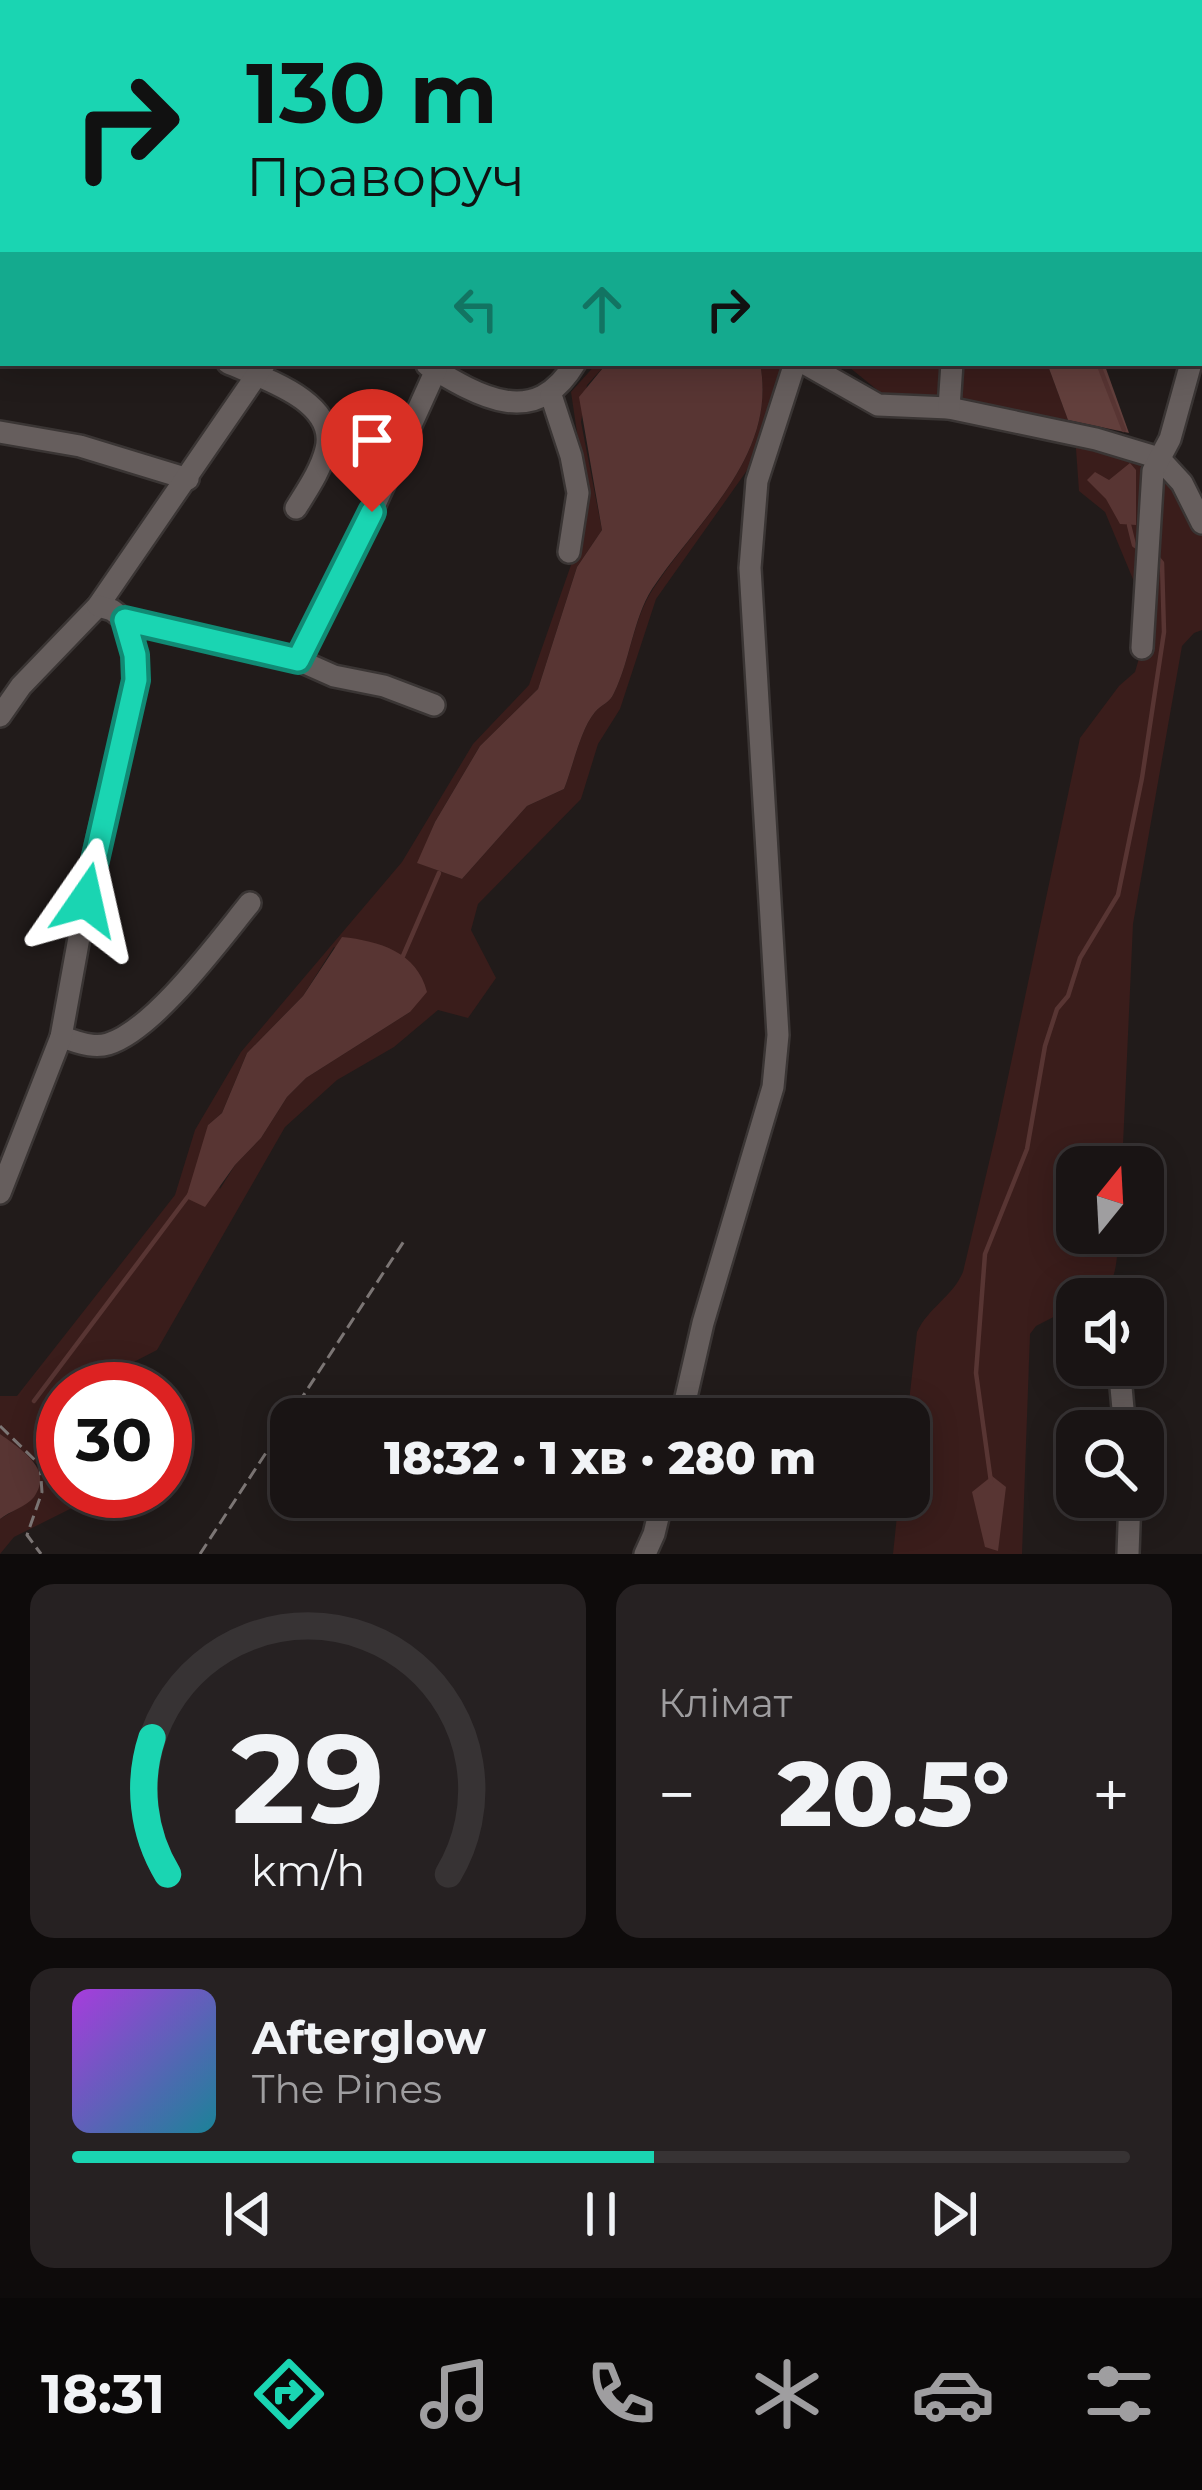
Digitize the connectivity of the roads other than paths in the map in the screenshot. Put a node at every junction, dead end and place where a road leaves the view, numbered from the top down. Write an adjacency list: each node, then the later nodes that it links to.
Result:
1 (573, 366): 8 (street)
2 (798, 366): 25 (street)
3 (805, 366): 9 (street)
4 (952, 366): 9 (street)
5 (1190, 366): 11 (street)
6 (429, 367): 8 (street); 19 (street)
7 (261, 369): 12 (street); 13 (street)
8 (550, 395): 15 (street)
9 (949, 408): 11 (street)
10 (0, 432): 12 (street)
11 (1160, 458): 14 (street); 18 (street)
12 (188, 479): 16 (street)
13 (296, 508)
14 (1202, 523)
15 (569, 553)
16 (98, 606): 17 (street); 21 (street)
17 (125, 620): 19 (street); 23 (street)
18 (1142, 648)
19 (298, 660): 20 (street)
20 (434, 705)
21 (0, 716)
22 (250, 903): 23 (street)
23 (61, 1037): 24 (street)
24 (0, 1193)
25 (686, 1398)
26 (656, 1518): 28 (street)
27 (1130, 1518): 29 (street)
28 (645, 1554)
29 (1129, 1554)

